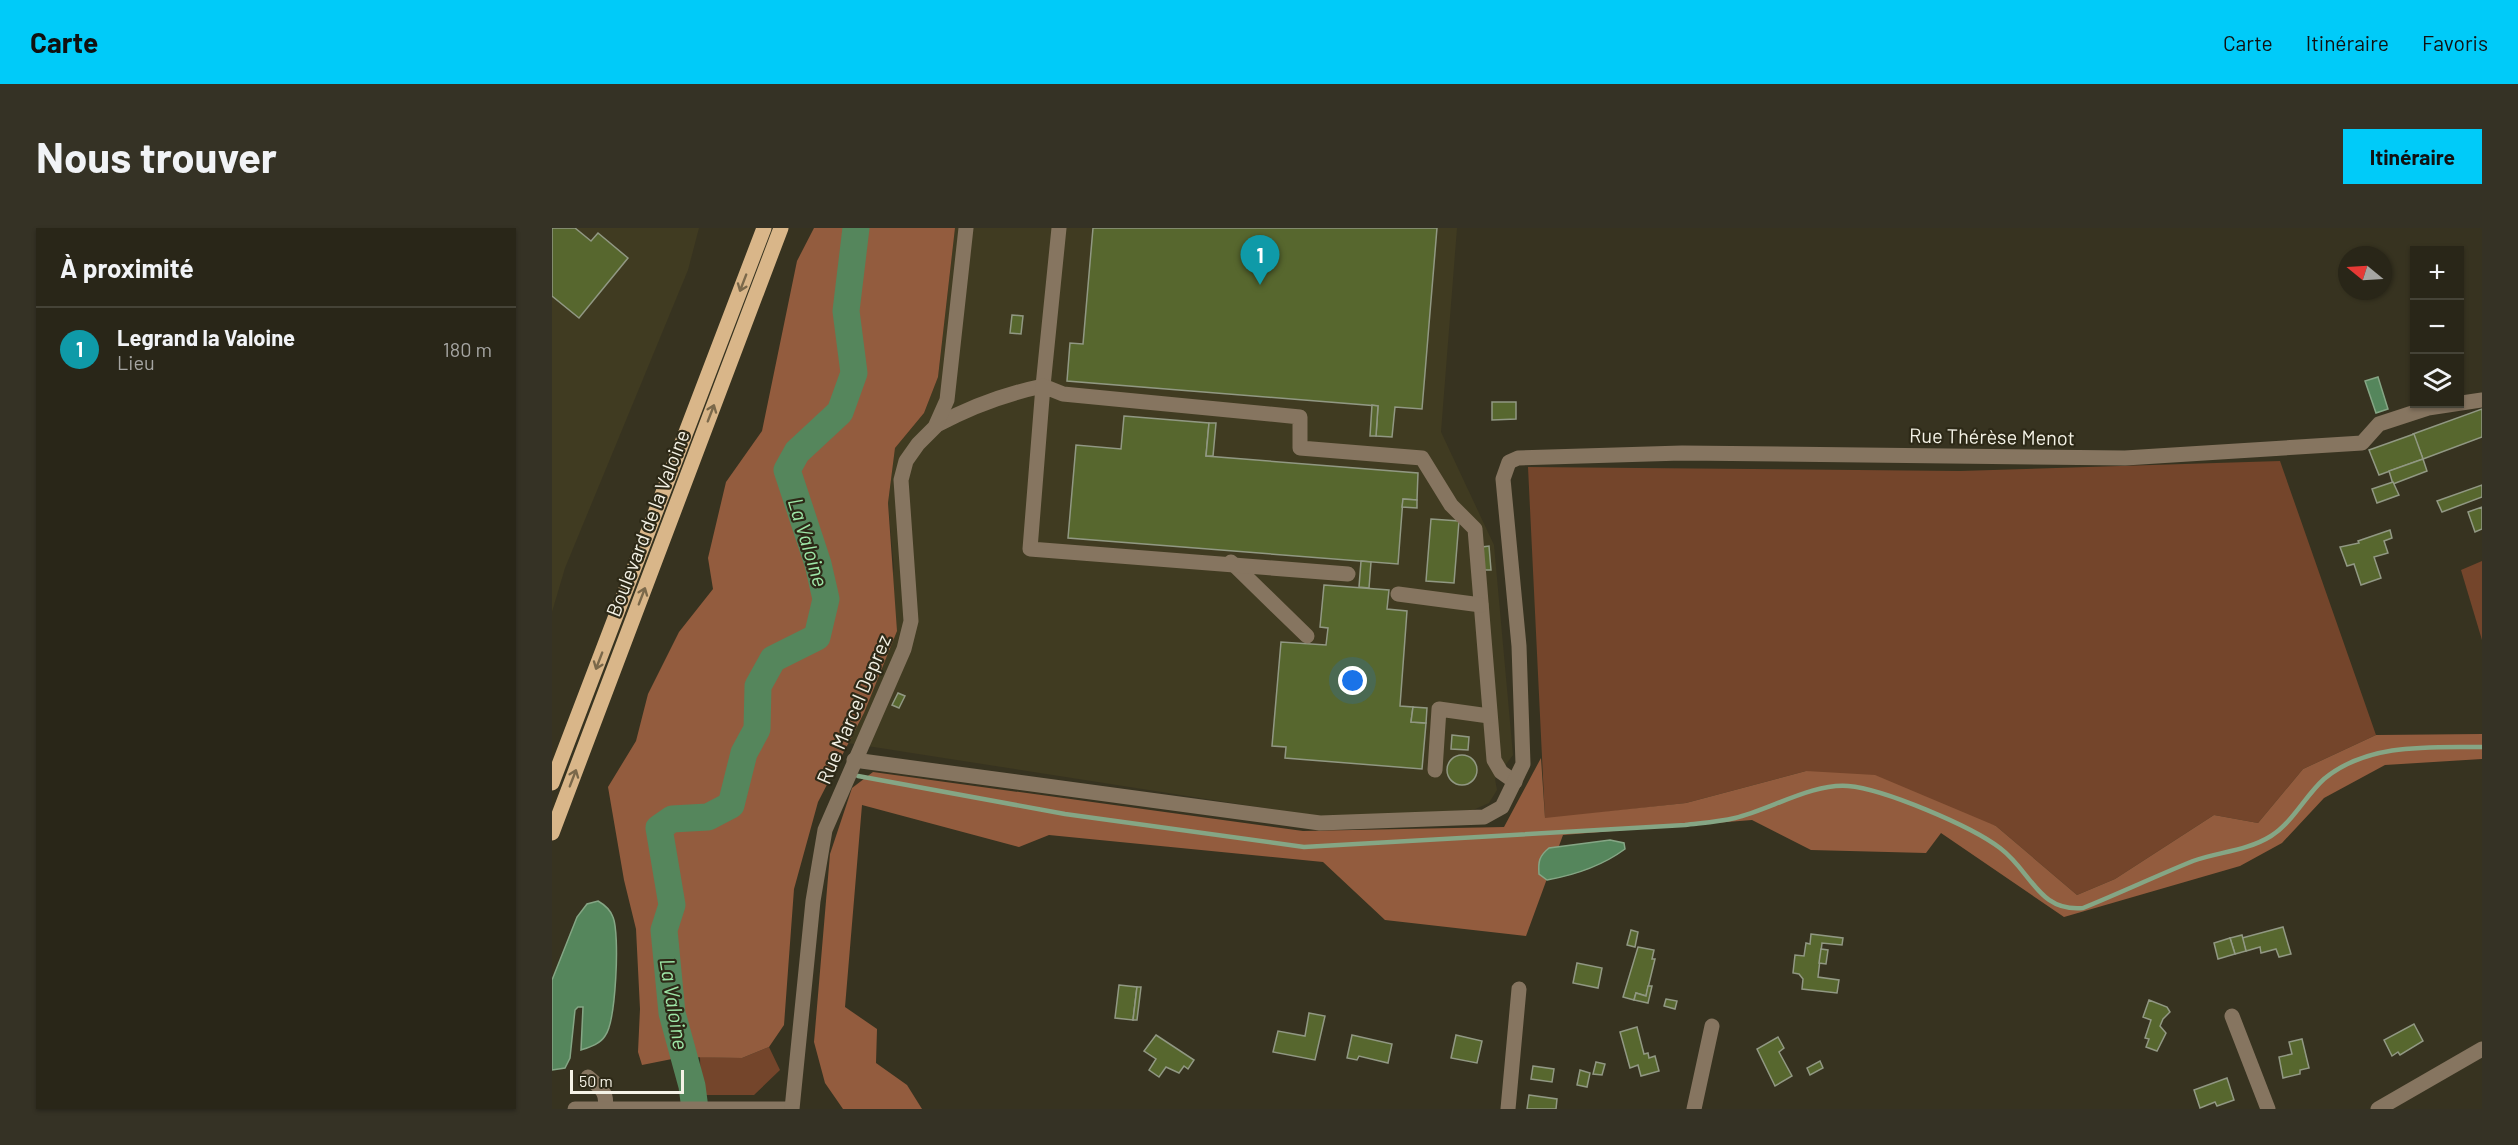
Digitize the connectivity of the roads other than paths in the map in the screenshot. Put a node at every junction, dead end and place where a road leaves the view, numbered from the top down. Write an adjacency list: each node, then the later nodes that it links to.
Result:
1 (764, 228): 17 (main road, Boulevard de la Valoine, one-way to 17)
2 (781, 228): 18 (main road, Boulevard de la Valoine, one-way to 2)
3 (966, 228): 7 (street, Rue Marcel Deprez)
4 (1059, 228): 5 (street)
5 (1043, 386): 7 (street); 8 (street); 11 (street)
6 (2482, 400): 16 (street, Rue Thérèse Menot)
7 (935, 427): 14 (street, Rue Marcel Deprez)
8 (1230, 562): 9 (street); 12 (street)
9 (1348, 574)
10 (1398, 594): 11 (street)
11 (1481, 605): 13 (street)
12 (1307, 636)
13 (1489, 716): 15 (street); 16 (street)
14 (854, 760): 16 (street); 27 (street, Rue Marcel Deprez)
15 (1435, 770)
16 (1515, 782)
17 (552, 783)
18 (552, 833)
19 (1519, 988): 28 (street)
20 (2232, 1016): 30 (street)
21 (1712, 1026): 29 (street)
22 (2482, 1049): 31 (street)
23 (588, 1077): 24 (street)
24 (606, 1107): 25 (street); 26 (street)
25 (670, 1108): 27 (street)
26 (575, 1109)
27 (791, 1109)
28 (1508, 1109)
29 (1694, 1109)
30 (2268, 1109)
31 (2378, 1109)

